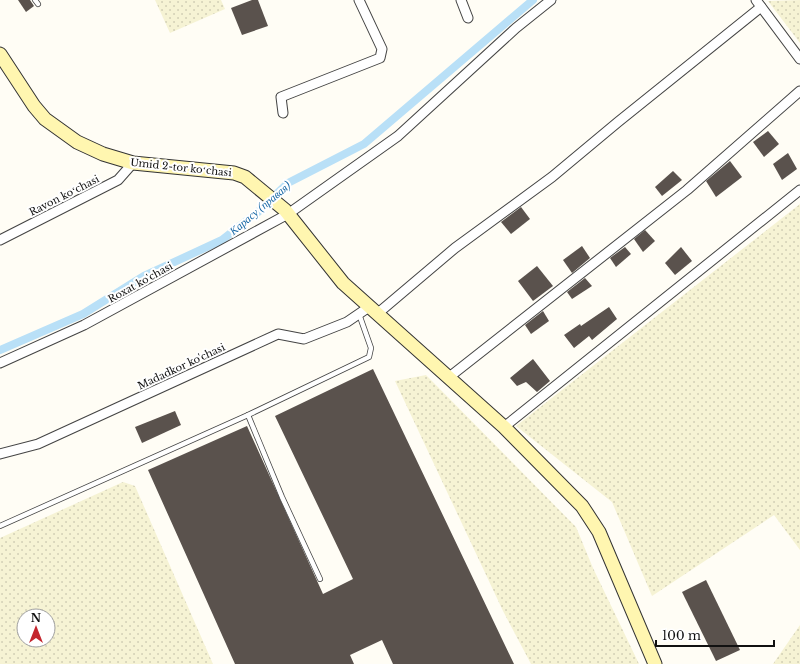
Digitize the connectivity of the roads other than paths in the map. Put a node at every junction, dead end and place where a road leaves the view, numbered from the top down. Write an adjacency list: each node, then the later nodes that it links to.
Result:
1 (359, 0): 9 (street)
2 (461, 0): 5 (street)
3 (551, 0): 12 (street, Roxat ko'chasi)
4 (758, 3): 7 (street); 14 (street, Madadkor ko'chasi)
5 (468, 18)
6 (0, 54): 10 (main road, Umid 2-tor koʻchasi)
7 (800, 59)
8 (800, 91): 16 (street)
9 (283, 113)
10 (133, 163): 12 (main road, Umid 2-tor koʻchasi); 13 (street, Ravon koʻchasi)
11 (800, 190): 18 (street)
12 (286, 212): 14 (main road, Umid 2-tor koʻchasi); 15 (street, Roxat ko'chasi)
13 (0, 240)
14 (368, 311): 16 (main road, Umid 2-tor koʻchasi); 17 (lane); 19 (street, Madadkor ko'chasi)
15 (0, 363)
16 (448, 378): 18 (main road, Umid 2-tor koʻchasi)
17 (248, 415): 20 (lane); 21 (lane)
18 (504, 427): 22 (main road, Umid 2-tor koʻchasi)
19 (0, 454)
20 (0, 526)
21 (320, 579)
22 (655, 664)

